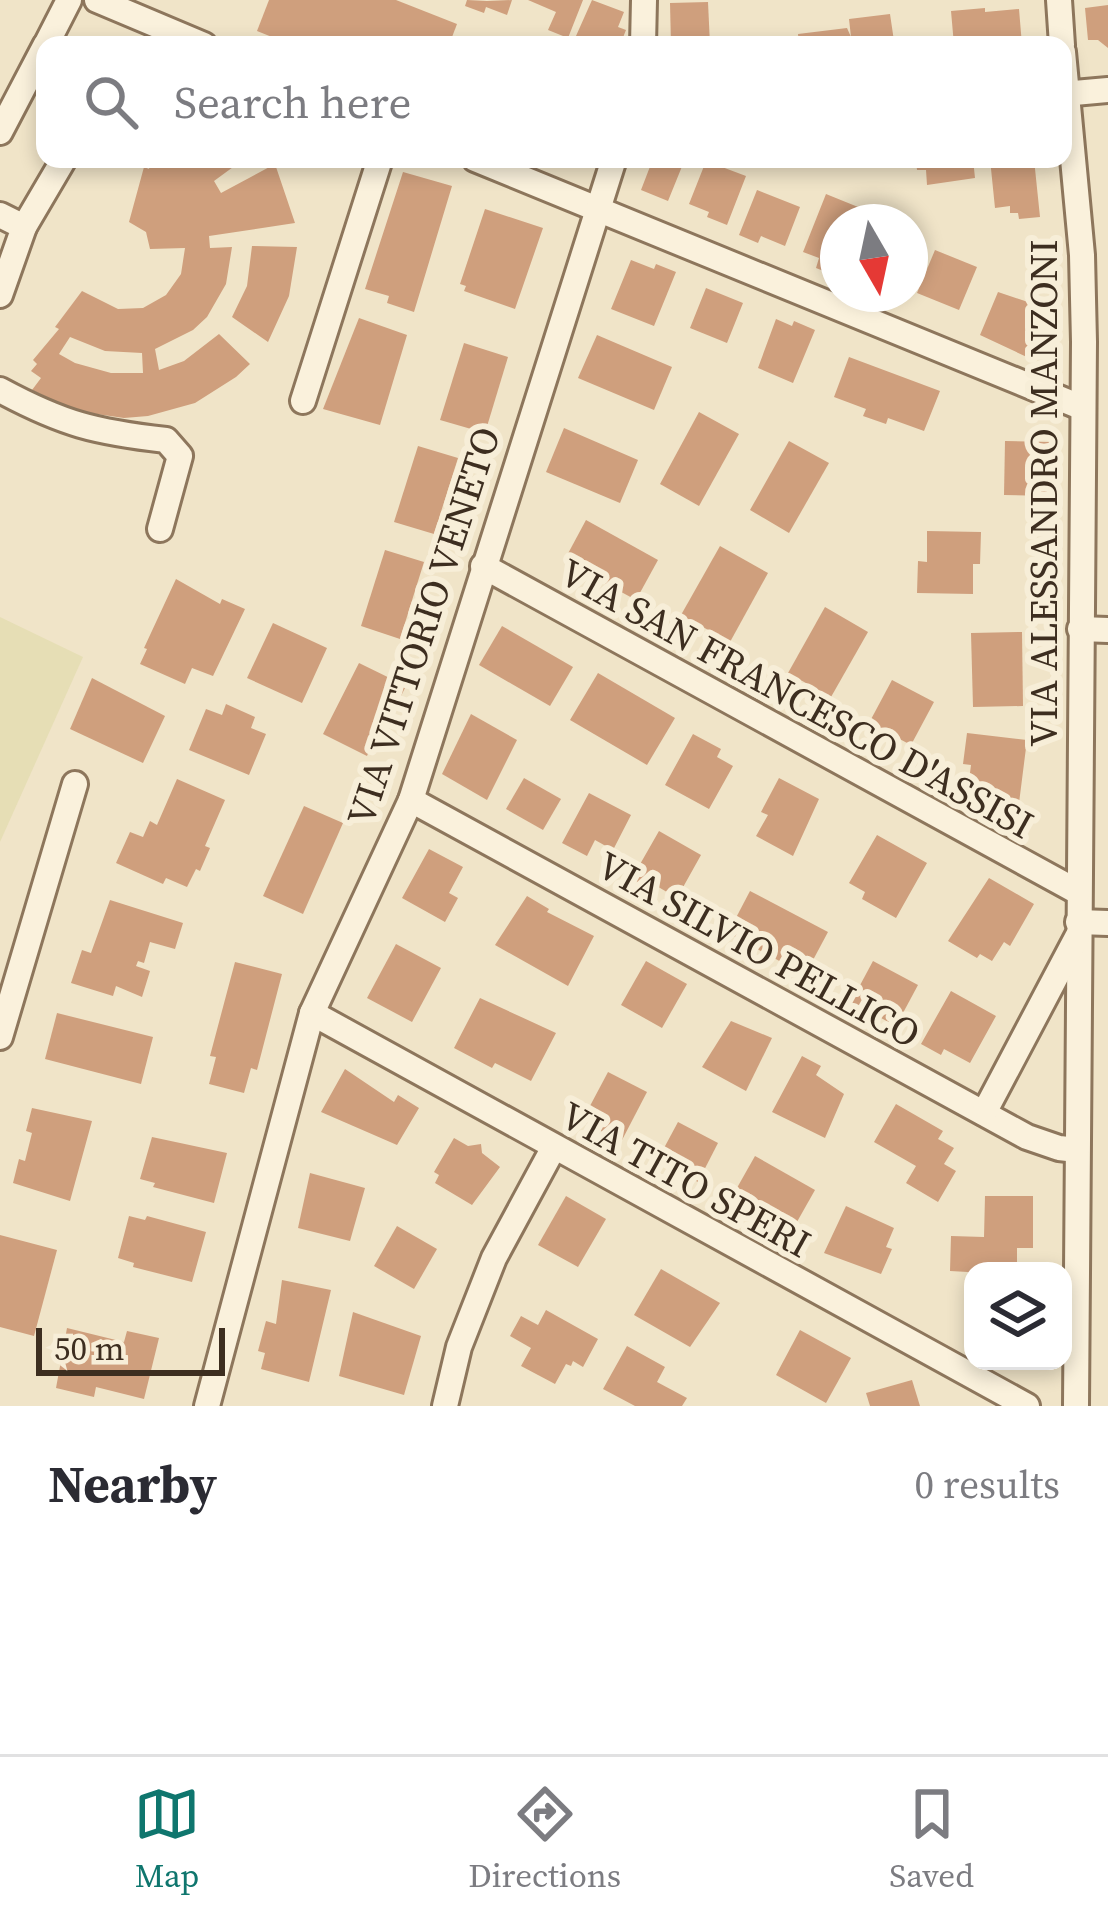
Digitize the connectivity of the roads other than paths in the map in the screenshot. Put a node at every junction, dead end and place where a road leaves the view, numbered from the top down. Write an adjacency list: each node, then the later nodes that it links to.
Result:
1 (69, 0): 5 (street)
2 (97, 0): 6 (street)
3 (644, 0): 7 (street)
4 (1059, 0): 8 (street, VIA ALESSANDRO MANZONI)
5 (50, 36)
6 (183, 36)
7 (643, 36)
8 (1062, 36)
9 (36, 63): 12 (street)
10 (1108, 90): 11 (street)
11 (1072, 93)
12 (0, 132)
13 (1072, 160): 24 (street, VIA ALESSANDRO MANZONI)
14 (59, 168): 20 (street)
15 (377, 168): 23 (street)
16 (497, 168): 18 (street)
17 (611, 168): 18 (street, VIA VITTORIO VENETO)
18 (596, 209): 24 (street); 26 (street, VIA VITTORIO VENETO)
19 (0, 215): 20 (street)
20 (24, 227): 21 (street)
21 (0, 295)
22 (0, 390): 25 (street)
23 (303, 401)
24 (1083, 408): 27 (street, VIA ALESSANDRO MANZONI)
25 (160, 529)
26 (483, 566): 30 (street, VIA VITTORIO VENETO); 31 (street, VIA SAN FRANCESCO D'ASSISI)
27 (1080, 629): 28 (street); 31 (street, VIA ALESSANDRO MANZONI)
28 (1108, 630)
29 (75, 784): 35 (street)
30 (411, 800): 34 (street, VIA VITTORIO VENETO); 36 (street, VIA SILVIO PELLICO)
31 (1078, 892): 33 (street, VIA ALESSANDRO MANZONI)
32 (1108, 923): 33 (street)
33 (1078, 929): 36 (street, VIA ALESSANDRO MANZONI); 38 (street, VIA ALESSANDRO MANZONI)
34 (312, 1013): 37 (street, VIA TITO SPERI); 39 (street, VIA VITTORIO VENETO)
35 (0, 1037)
36 (983, 1113): 38 (street, VIA SILVIO PELLICO)
37 (554, 1148): 40 (street); 41 (street, VIA TITO SPERI)
38 (1077, 1150): 42 (street, VIA ALESSANDRO MANZONI)
39 (206, 1406)
40 (445, 1406)
41 (1028, 1406)
42 (1076, 1406)

